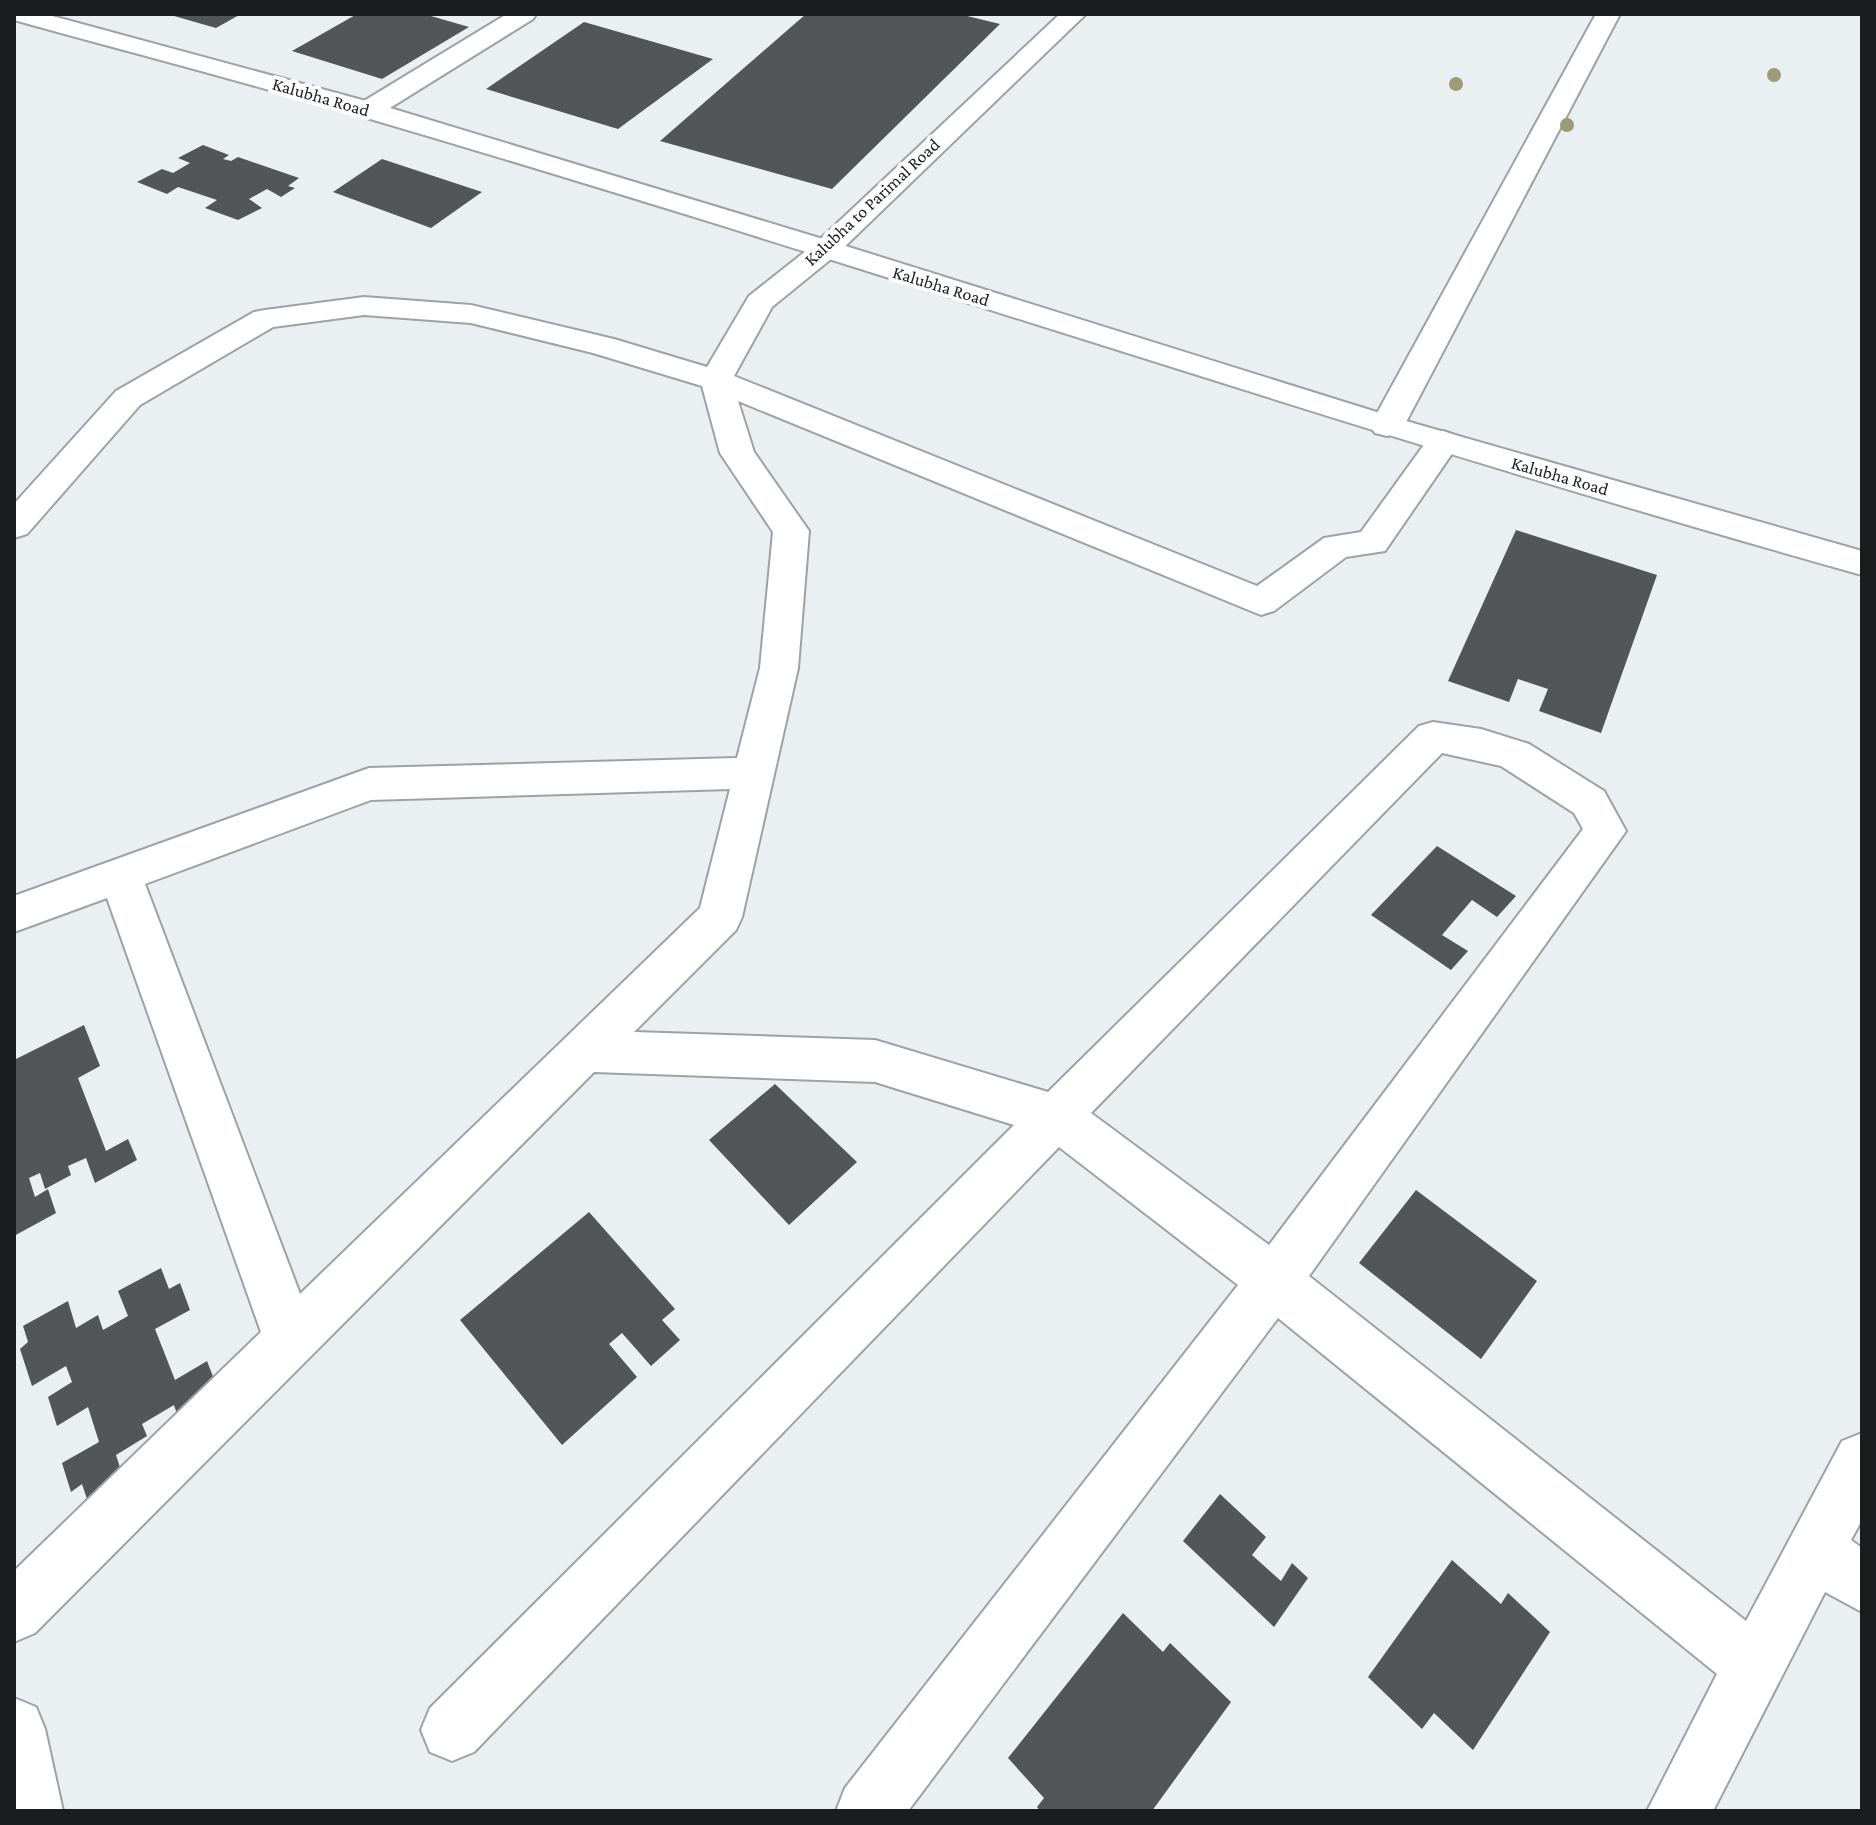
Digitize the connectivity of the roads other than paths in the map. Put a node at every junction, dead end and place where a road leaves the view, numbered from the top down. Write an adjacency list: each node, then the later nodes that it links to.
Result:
1 (18, 14): 5 (street, Kalubha Road)
2 (524, 14): 5 (street)
3 (1074, 14): 6 (street, Kalubha to Parimal Road)
4 (1608, 14): 8 (street)
5 (368, 110): 6 (street, Kalubha Road)
6 (826, 249): 7 (street, Kalubha to Parimal Road); 8 (street, Kalubha Road)
7 (716, 380): 9 (street); 10 (street); 12 (street)
8 (1387, 426): 9 (street, Kalubha Road)
9 (1443, 442): 11 (street, Kalubha Road)
10 (14, 526)
11 (1862, 563)
12 (754, 773): 13 (street); 15 (street)
13 (120, 875): 14 (street); 18 (street)
14 (14, 914)
15 (584, 1051): 16 (street); 18 (street)
16 (1056, 1116): 17 (street); 17 (street); 25 (street)
17 (1274, 1281): 23 (street); 27 (street)
18 (291, 1340): 22 (street)
19 (1862, 1461): 20 (street)
20 (1815, 1550): 21 (street); 23 (street)
21 (1862, 1583)
22 (14, 1612)
23 (1755, 1666): 28 (street)
24 (14, 1729): 26 (street)
25 (452, 1730)
26 (31, 1811)
27 (868, 1811)
28 (1679, 1811)

